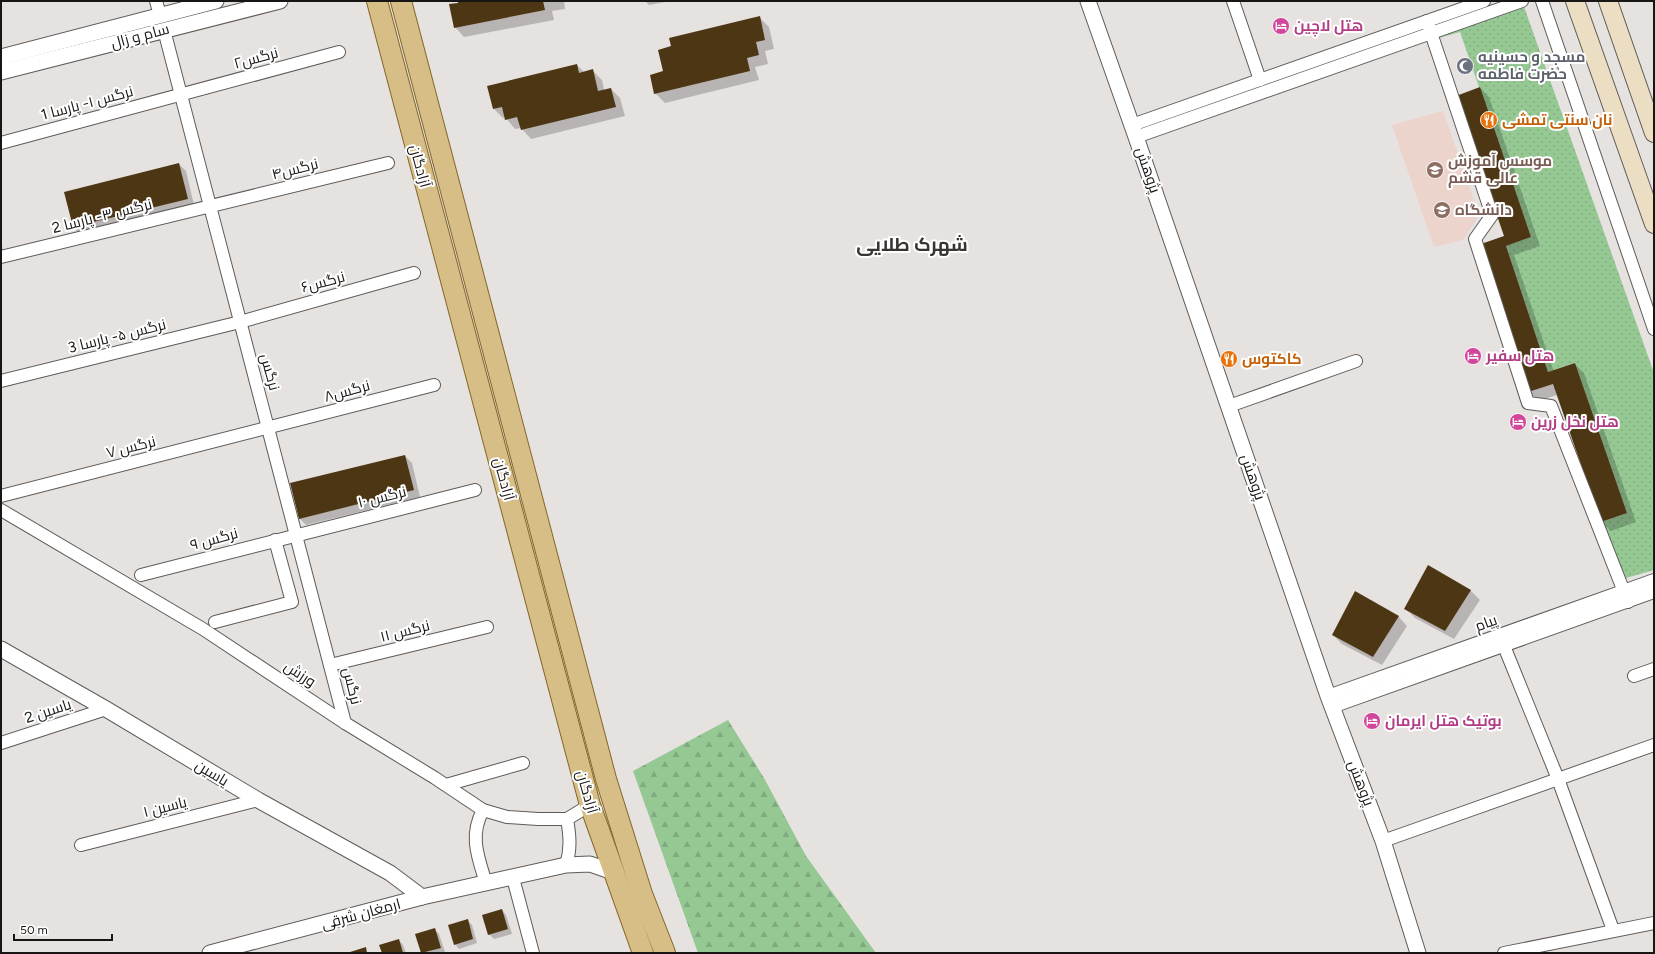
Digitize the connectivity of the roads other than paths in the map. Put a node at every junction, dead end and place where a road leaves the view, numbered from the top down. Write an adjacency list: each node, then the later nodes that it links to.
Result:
1 (216, 1): 12 (street, سام و زال)
2 (280, 1): 14 (street, سام و زال)
3 (376, 1): 26 (main road, آزادگان)
4 (401, 1): 25 (main road, آزادگان)
5 (1088, 1): 21 (street, پژوهش)
6 (1233, 1): 19 (street)
7 (1484, 1): 13 (street)
8 (1522, 1): 15 (street)
9 (1542, 1): 32 (street)
10 (1576, 1): 28 (main road)
11 (1608, 1): 22 (main road)
12 (158, 8): 14 (street); 17 (street, سام و زال)
13 (1427, 21): 15 (street); 19 (street)
14 (164, 30): 18 (street, سام و زال); 20 (street, نرگس)
15 (1431, 33): 21 (street); 46 (street)
16 (339, 52): 20 (street, نرگس۲)
17 (1, 57)
18 (1, 72)
19 (1260, 80): 21 (street)
20 (181, 94): 23 (street, نرگس ۱- پارسا 1); 27 (street, نرگس)
21 (1134, 131): 36 (street, پژوهش)
22 (1654, 133)
23 (1, 143)
24 (388, 163): 27 (street, نرگس۴)
25 (451, 190): 26 (main road); 78 (main road, آزادگان)
26 (428, 196): 63 (main road, آزادگان)
27 (210, 206): 29 (street, نرگس ۳- پارسا 2); 31 (street, نرگس)
28 (1654, 224)
29 (1, 258)
30 (414, 273): 31 (street, نرگس۶)
31 (240, 322): 34 (street, نرگس ۵- پارسا 3); 37 (street, نرگس)
32 (1654, 329)
33 (1356, 361): 36 (street)
34 (1, 381)
35 (434, 385): 37 (street, نرگس۸)
36 (1229, 406): 54 (street, پژوهش)
37 (268, 429): 39 (street, نرگس ۷); 41 (street, نرگس)
38 (475, 490): 41 (street, نرگس ۱۰)
39 (1, 496)
40 (1, 510): 56 (street, ورزش)
41 (296, 535): 42 (street, نرگس ۹); 51 (street, نرگس)
42 (275, 540): 43 (street, نرگس ۹); 47 (street)
43 (141, 575)
44 (1654, 580): 46 (street, پیام)
45 (1654, 592): 46 (street, پیام)
46 (1626, 596): 49 (street, پیام); 54 (street, پیام)
47 (215, 622)
48 (487, 627): 51 (street, نرگس ۱۱)
49 (1504, 646): 54 (street, پیام); 60 (street)
50 (1, 649): 55 (street, یاسین)
51 (330, 665): 56 (street, نرگس)
52 (1654, 669): 53 (street)
53 (1634, 676)
54 (1330, 701): 66 (street, پژوهش)
55 (106, 709): 57 (street, یاسین 2); 62 (street, یاسین)
56 (345, 724): 61 (street, ورزش)
57 (1, 743)
58 (1654, 744): 60 (street)
59 (523, 763): 61 (street)
60 (1558, 779): 66 (street); 74 (street)
61 (446, 785): 64 (street, ورزش)
62 (258, 800): 67 (street, یاسین ۱); 72 (street, یاسین)
63 (590, 805): 65 (street); 69 (main road, آزادگان)
64 (483, 810): 65 (street, ورزش); 71 (street)
65 (567, 820): 68 (street)
66 (1383, 841): 79 (street, پژوهش)
67 (80, 845)
68 (566, 865): 69 (street, ارمغان شرقی); 70 (street, ارمغان شرقی)
69 (613, 872): 77 (main road, آزادگان)
70 (513, 878): 71 (street, ارمغان شرقی); 76 (street)
71 (486, 884): 72 (street, ارمغان شرقی)
72 (422, 897): 75 (street, ارمغان شرقی)
73 (1654, 923): 74 (street)
74 (1613, 930): 80 (street)
75 (210, 953)
76 (533, 953)
77 (643, 953)
78 (665, 953)
79 (1418, 953)
80 (1504, 953)

